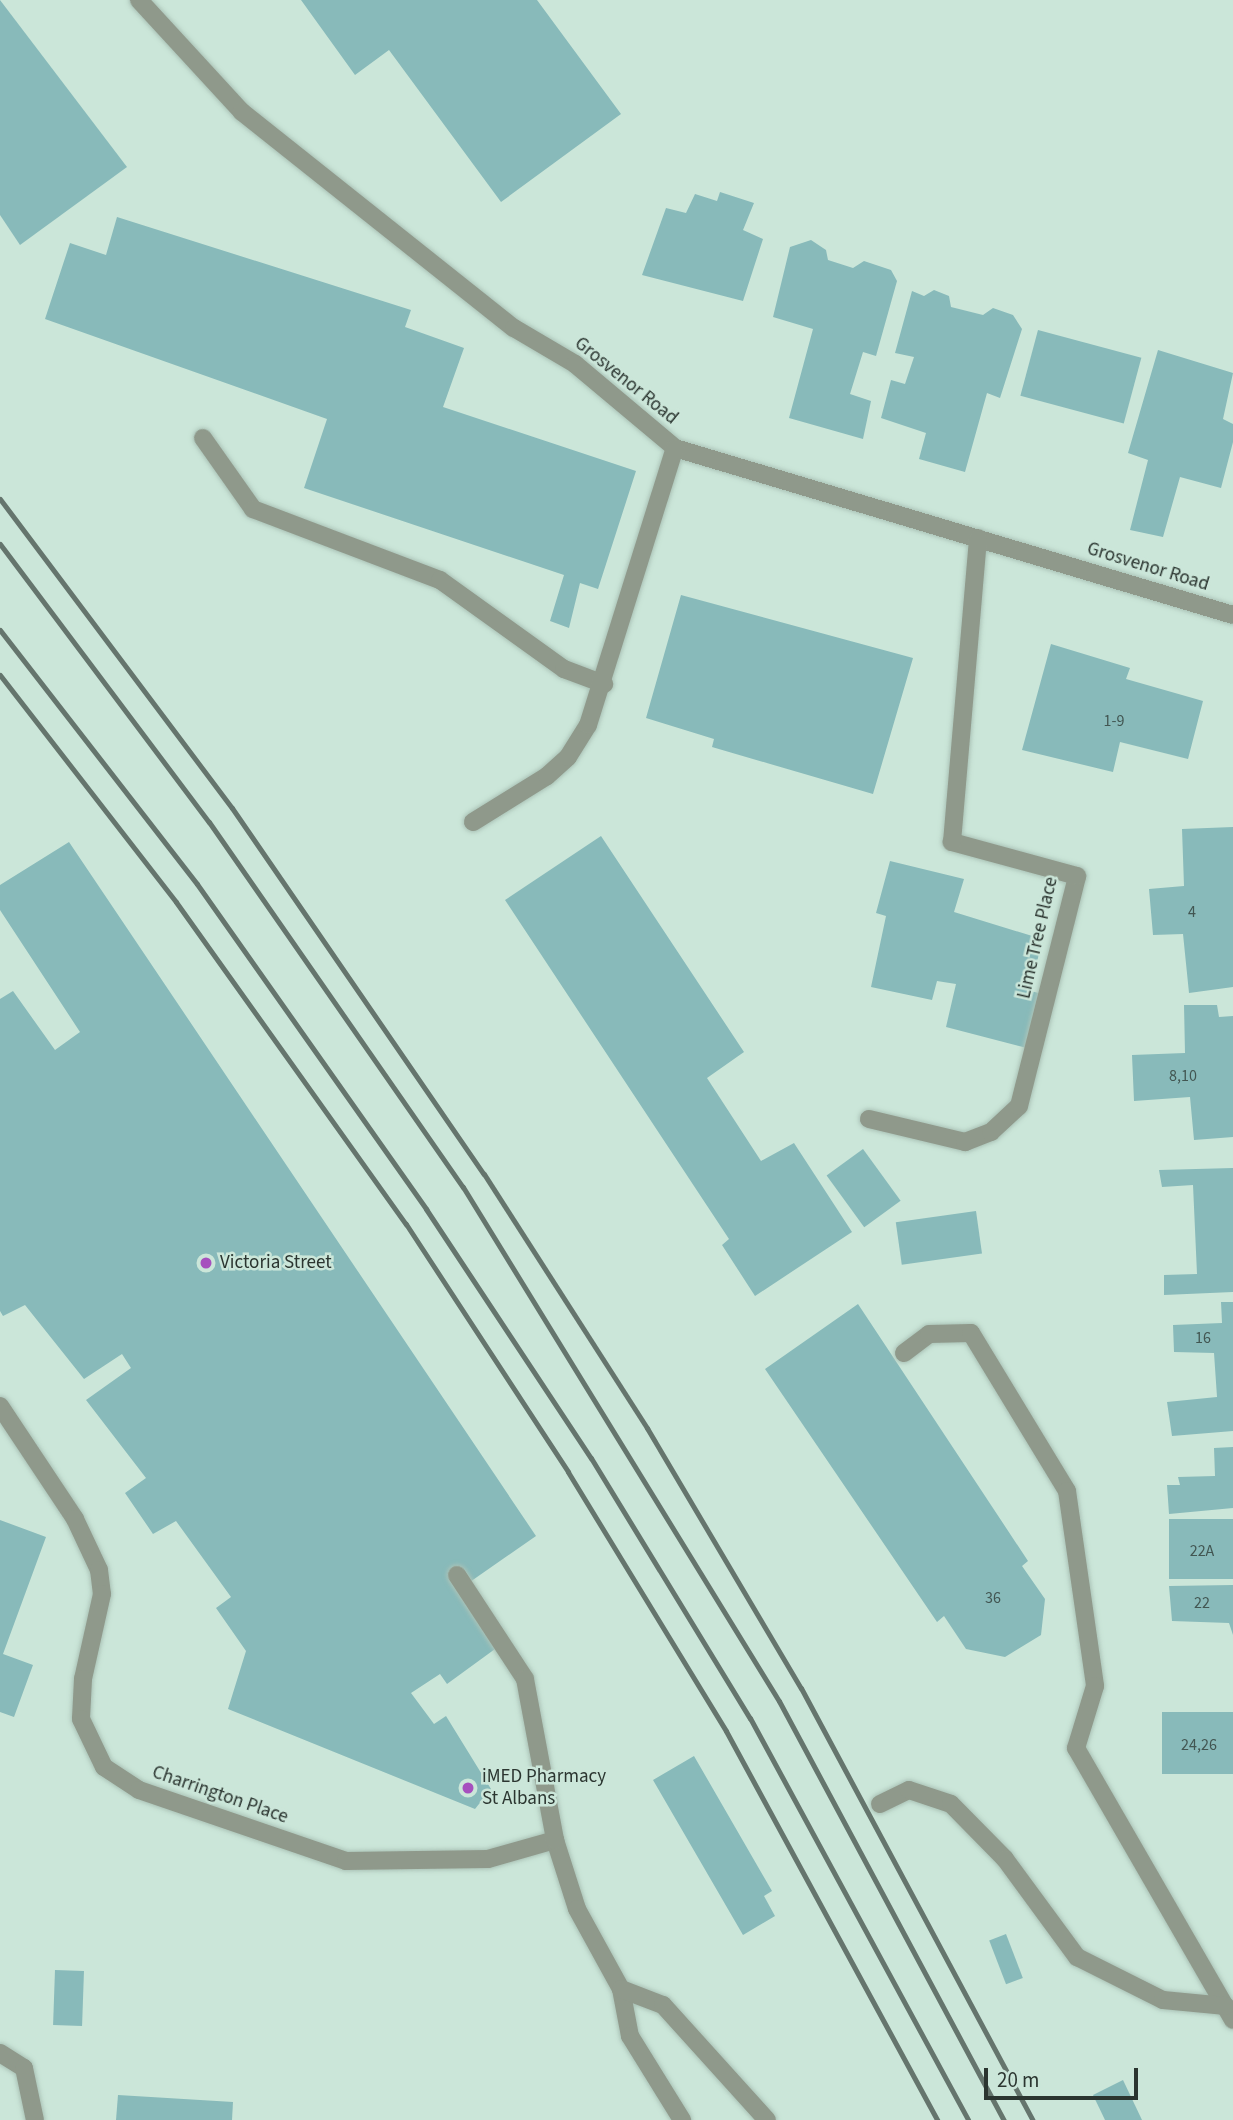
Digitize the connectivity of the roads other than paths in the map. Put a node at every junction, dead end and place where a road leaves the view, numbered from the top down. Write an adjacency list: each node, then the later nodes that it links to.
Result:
1 (139, 0): 3 (street, Grosvenor Road)
2 (204, 438): 6 (street)
3 (675, 448): 4 (street, Grosvenor Road); 6 (street)
4 (978, 538): 5 (street, Grosvenor Road); 8 (street, Lime Tree Place)
5 (1233, 615)
6 (604, 684): 7 (street)
7 (473, 822)
8 (869, 1119)
9 (904, 1353): 15 (street)
10 (0, 1406): 13 (street, Charrington Place)
11 (457, 1575): 13 (street)
12 (880, 1804): 15 (street)
13 (555, 1840): 14 (street)
14 (621, 1989): 18 (street); 19 (street)
15 (1229, 2013)
16 (0, 2053): 17 (street)
17 (35, 2120)
18 (682, 2120)
19 (767, 2120)

